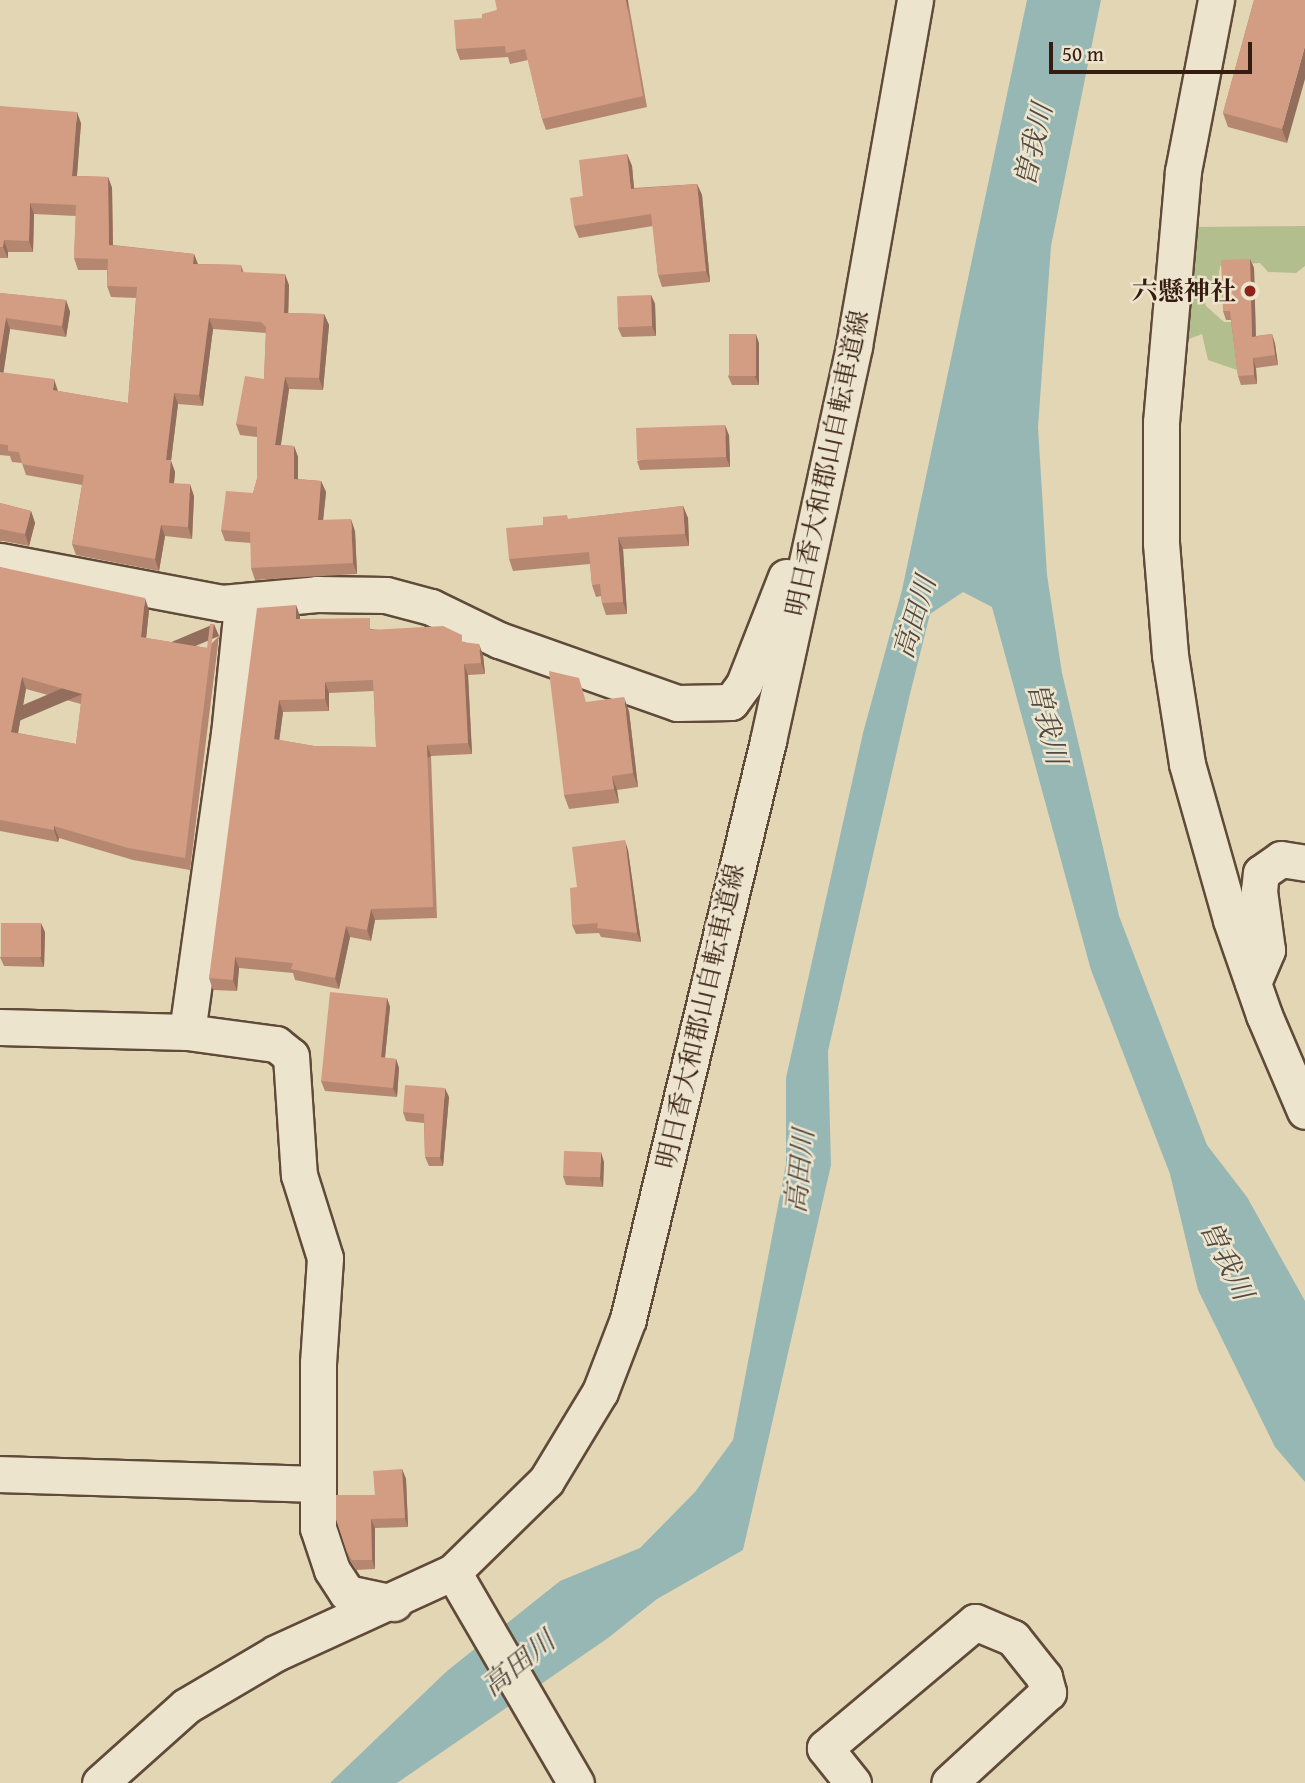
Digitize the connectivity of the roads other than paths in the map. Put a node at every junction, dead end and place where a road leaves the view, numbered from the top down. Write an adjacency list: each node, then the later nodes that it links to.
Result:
1 (915, 0): 3 (street, 明日香大和郡山自転車道線)
2 (1216, 0): 7 (street)
3 (818, 510): 5 (street); 13 (street, 明日香大和郡山自転車道線)
4 (0, 561): 5 (street)
5 (242, 605): 9 (street)
6 (1305, 863): 7 (street)
7 (1253, 983): 10 (street)
8 (0, 1027): 9 (street)
9 (187, 1031): 12 (street)
10 (1305, 1111)
11 (0, 1474): 12 (street)
12 (316, 1484): 14 (street)
13 (457, 1578): 14 (street, 明日香大和郡山自転車道線); 17 (street)
14 (394, 1603): 16 (street, 明日香大和郡山自転車道線)
15 (958, 1780): 18 (street)
16 (100, 1783)
17 (576, 1783)
18 (853, 1783)

